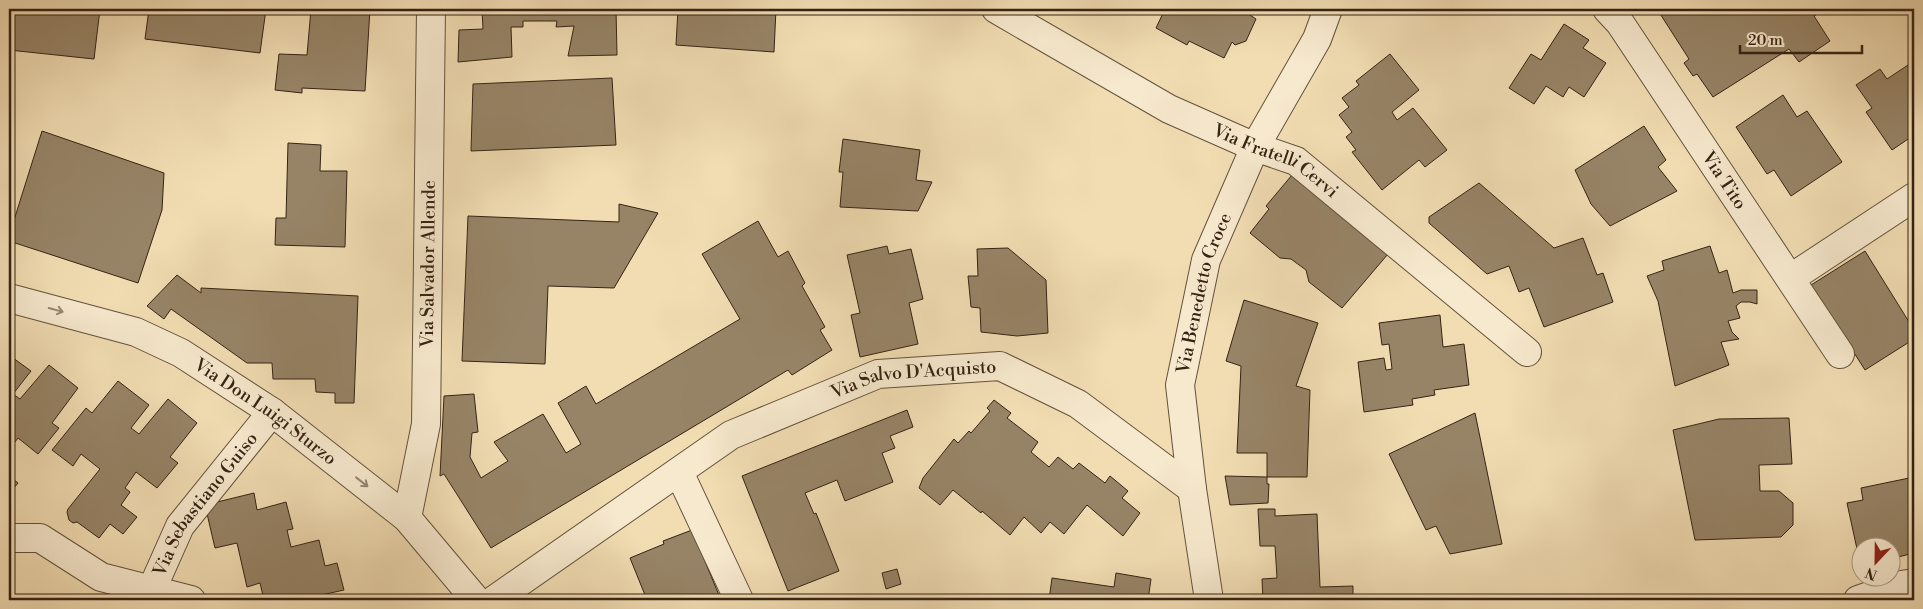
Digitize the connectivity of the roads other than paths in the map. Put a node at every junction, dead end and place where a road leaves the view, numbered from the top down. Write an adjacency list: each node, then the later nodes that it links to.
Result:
1 (431, 9): 14 (street, Via Salvador Allende)
2 (996, 9): 5 (street, Via Fratelli Cervi)
3 (1328, 9): 5 (street, Via Benedetto Croce)
4 (1607, 9): 7 (street, Via Tito)
5 (1256, 148): 9 (street, Via Fratelli Cervi); 13 (street, Via Benedetto Croce)
6 (1914, 198): 7 (street)
7 (1791, 278): 10 (street, Via Tito)
8 (9, 298): 11 (street, Via Don Luigi Sturzo, one-way to 11)
9 (1527, 352)
10 (1840, 354)
11 (272, 412): 14 (street, Via Don Luigi Sturzo, one-way to 14); 17 (street, Via Sebastiano Guiso)
12 (679, 472): 13 (street, Via Salvo D'Acquisto); 20 (street, Via Salvo D'Acquisto); 21 (street)
13 (1192, 489): 22 (street, Via Benedetto Croce)
14 (407, 518): 19 (street, Via Don Luigi Sturzo)
15 (9, 538): 17 (street)
16 (1914, 583): 23 (street)
17 (151, 595): 18 (street)
18 (192, 600)
19 (476, 600)
20 (494, 600)
21 (739, 600)
22 (1209, 600)
23 (1858, 600)

